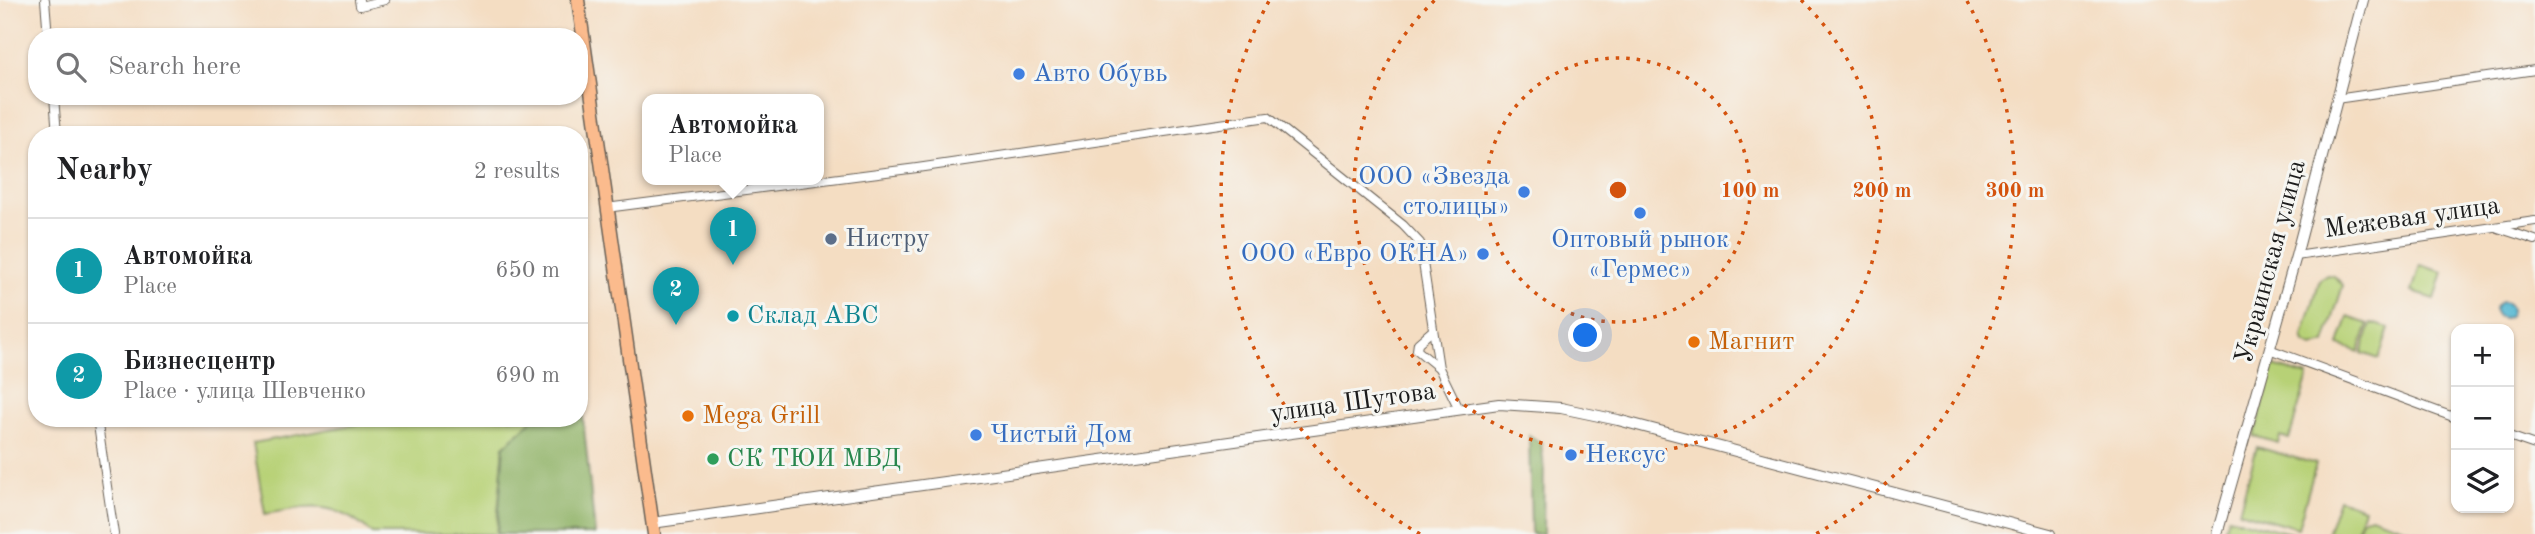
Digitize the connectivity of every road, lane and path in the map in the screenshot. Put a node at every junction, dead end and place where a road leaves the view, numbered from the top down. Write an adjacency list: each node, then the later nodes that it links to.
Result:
1 (45, 0): 6 (street)
2 (359, 0): 3 (street)
3 (385, 0)
4 (578, 0): 7 (highway)
5 (2363, 0): 10 (street, Украинская улица)
6 (47, 28)
7 (582, 28)
8 (2535, 70): 10 (street)
9 (588, 74): 15 (highway)
10 (2336, 99): 19 (street, Украинская улица)
11 (55, 105): 12 (street)
12 (56, 126)
13 (824, 180): 20 (street)
14 (785, 185): 15 (street)
15 (606, 208): 28 (highway)
16 (2535, 220): 17 (street, Межевая улица)
17 (2495, 227): 18 (street); 19 (street, Межевая улица)
18 (2535, 240)
19 (2296, 256): 21 (street, Украинская улица)
20 (1433, 330): 22 (street); 22 (street)
21 (2269, 349): 24 (street); 31 (street, Украинская улица)
22 (1439, 368): 23 (street)
23 (1459, 409): 28 (street, улица Шутова); 30 (street, улица Шутова)
24 (2451, 416)
25 (98, 427): 29 (street)
26 (2514, 438): 27 (street)
27 (2535, 445)
28 (653, 528)
29 (114, 534)
30 (2050, 534)
31 (2217, 534)

